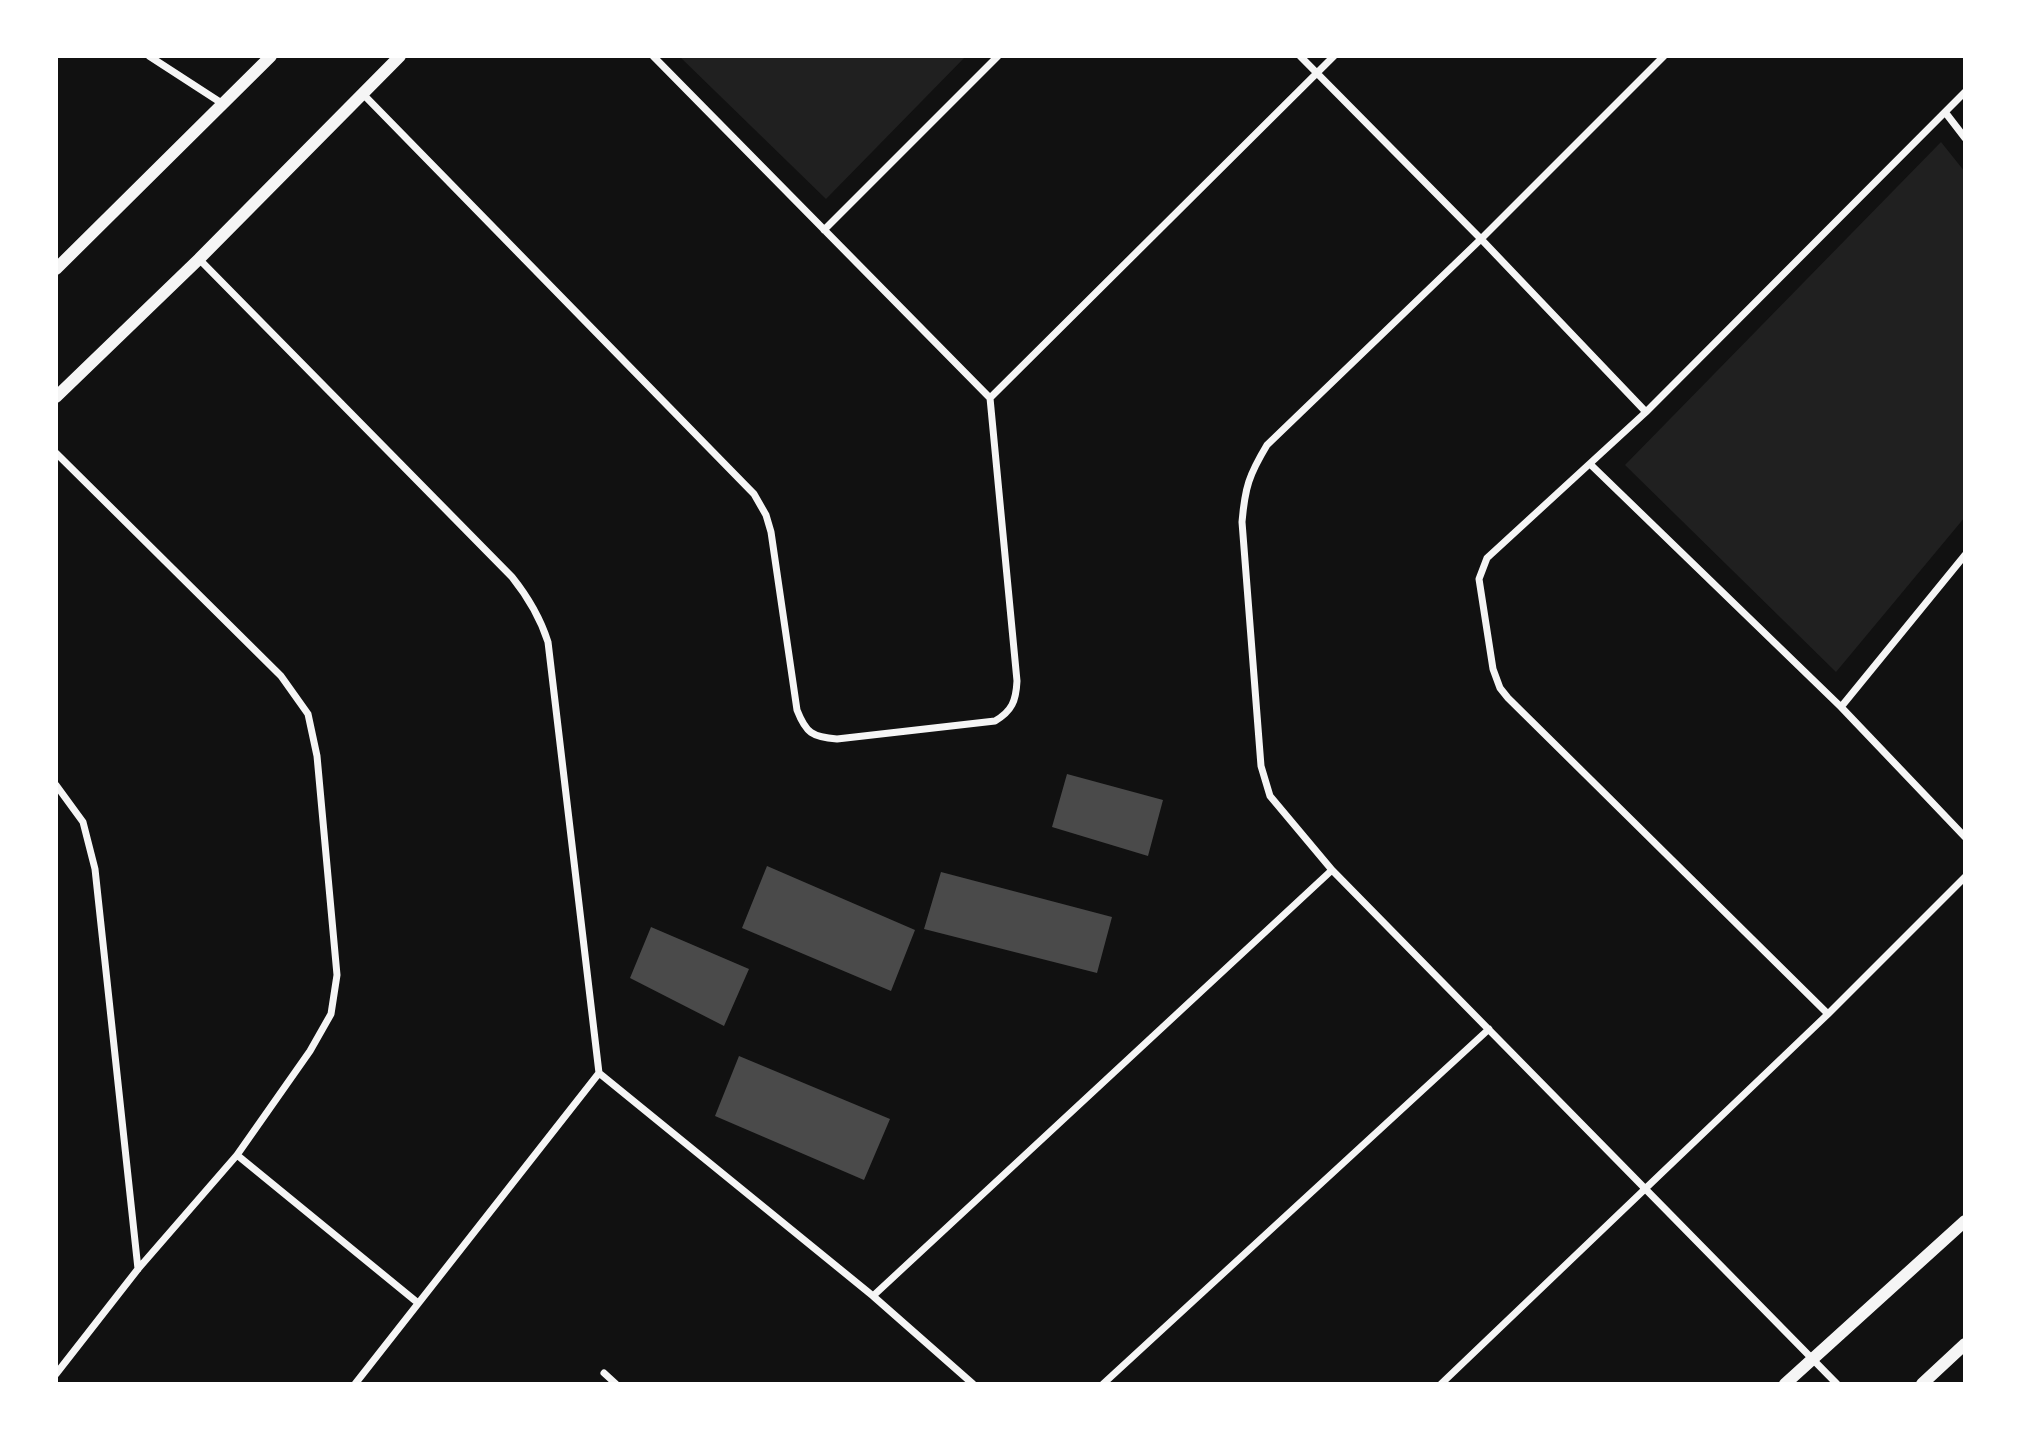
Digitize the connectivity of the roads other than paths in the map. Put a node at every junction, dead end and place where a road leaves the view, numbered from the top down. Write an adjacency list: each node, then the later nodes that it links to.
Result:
1 (149, 56): 12 (street)
2 (271, 56): 12 (street)
3 (400, 56): 11 (street)
4 (653, 56): 15 (street)
5 (998, 56): 15 (street)
6 (1300, 56): 9 (street)
7 (1334, 56): 9 (street)
8 (1664, 56): 16 (street)
9 (1318, 73): 16 (street); 20 (street)
10 (1965, 92): 13 (street)
11 (362, 93): 17 (street); 20 (street)
12 (223, 104): 18 (street)
13 (1945, 112): 14 (street); 21 (street)
14 (1965, 138)
15 (824, 230): 20 (street)
16 (1481, 239): 21 (street); 28 (street)
17 (199, 259): 19 (street); 32 (street)
18 (56, 269)
19 (56, 397)
20 (990, 398)
21 (1646, 412): 23 (street)
22 (56, 453): 33 (street)
23 (1590, 464): 25 (street); 30 (street)
24 (1965, 555): 25 (street)
25 (1842, 706): 27 (street)
26 (56, 785): 36 (street)
27 (1965, 837)
28 (1332, 870): 31 (street); 37 (street)
29 (1965, 877): 30 (street)
30 (1828, 1014): 34 (street)
31 (1489, 1029): 34 (street); 46 (street)
32 (599, 1073): 37 (street); 38 (street)
33 (237, 1155): 36 (street); 38 (street)
34 (1647, 1188): 40 (street); 47 (street)
35 (1965, 1221): 40 (street)
36 (138, 1269): 41 (street)
37 (873, 1296): 45 (street)
38 (418, 1303): 43 (street)
39 (1965, 1344): 50 (street)
40 (1812, 1359): 48 (street); 49 (street)
41 (56, 1374)
42 (604, 1374): 44 (street)
43 (355, 1384)
44 (616, 1384)
45 (973, 1384)
46 (1103, 1384)
47 (1441, 1384)
48 (1785, 1384)
49 (1838, 1384)
50 (1922, 1384)

